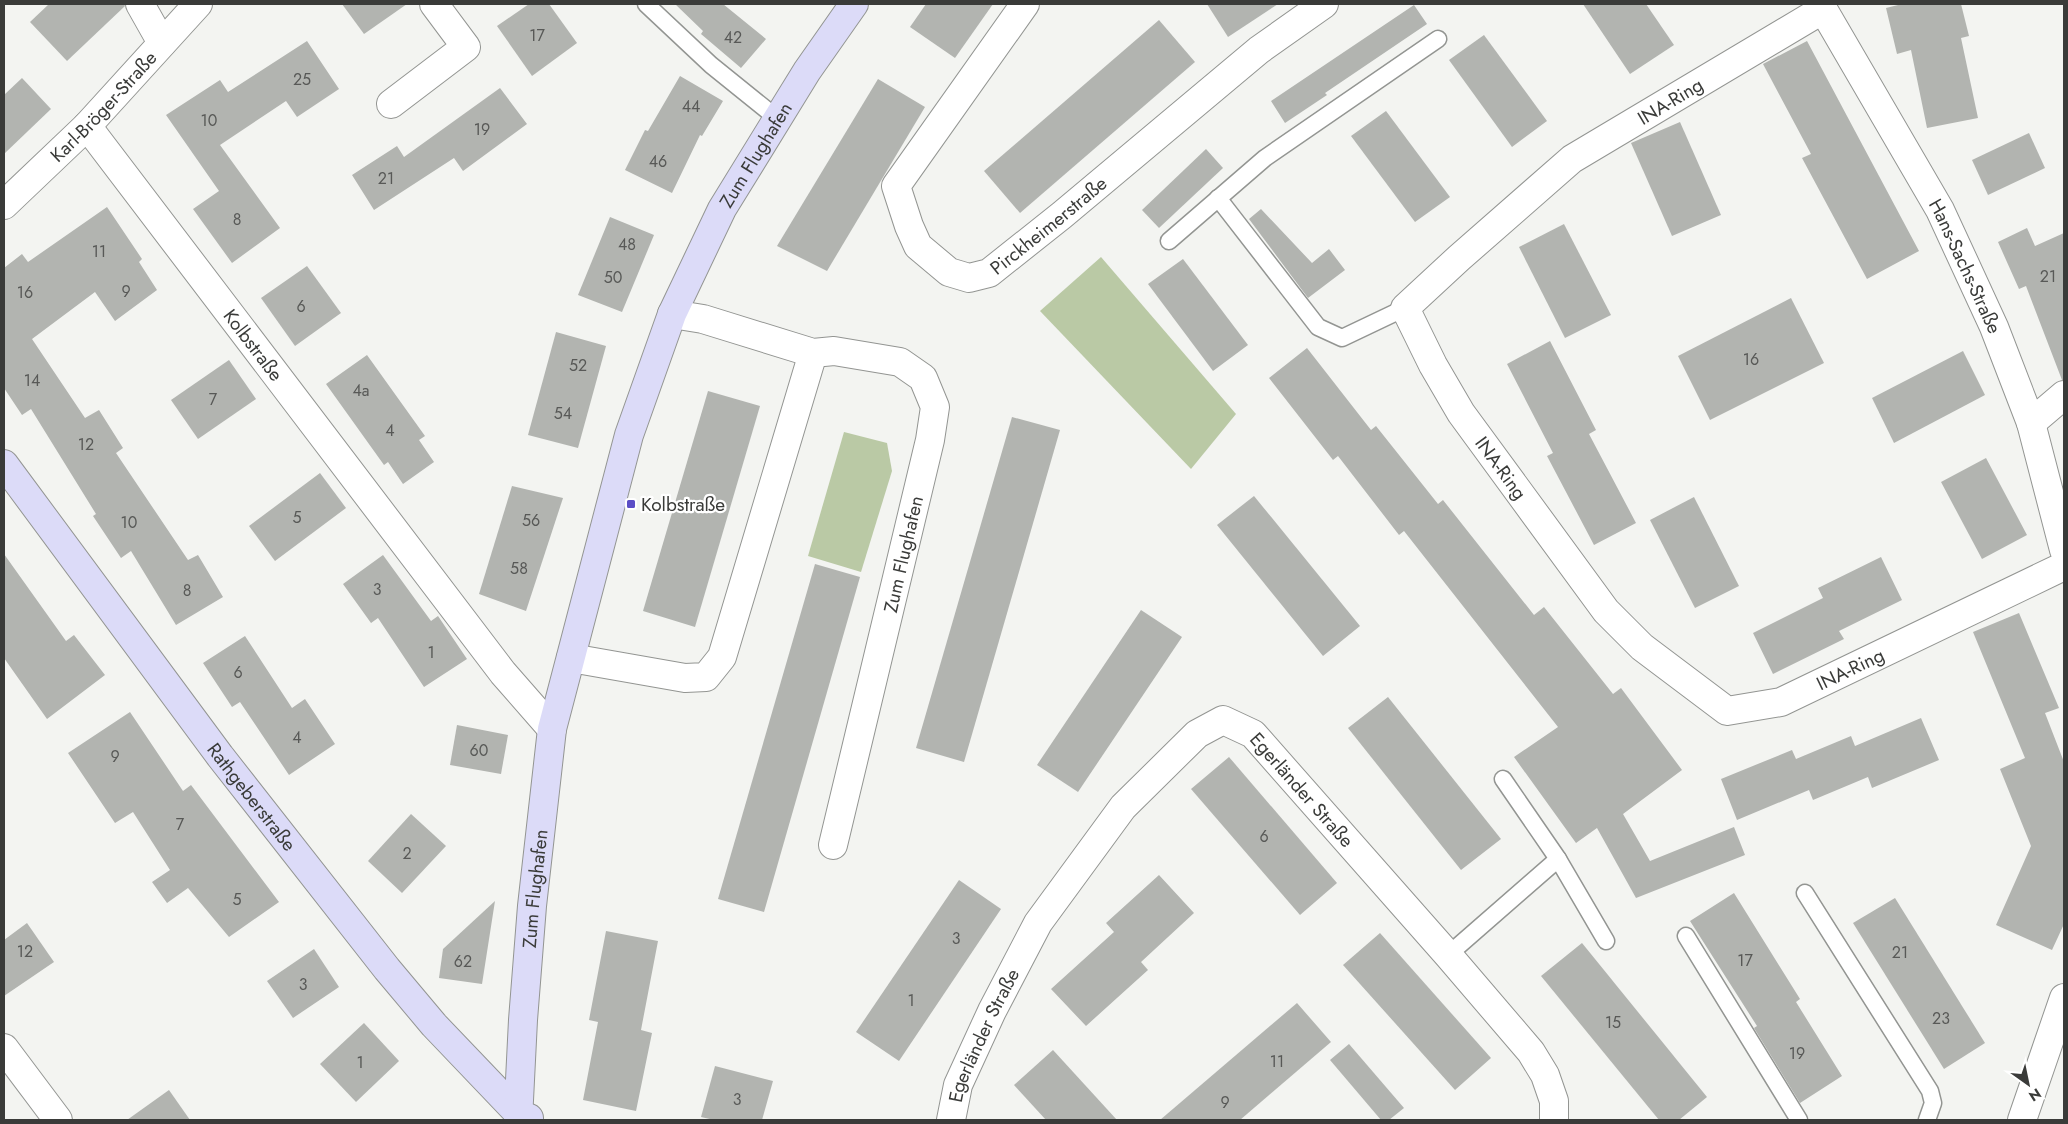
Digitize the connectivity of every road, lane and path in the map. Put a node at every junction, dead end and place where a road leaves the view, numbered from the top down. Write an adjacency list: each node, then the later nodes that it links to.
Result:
1 (140, 4): 10 (street)
2 (198, 4): 10 (street, Karl-Bröger-Straße)
3 (434, 4): 11 (street)
4 (646, 4): 12 (lane)
5 (854, 4): 12 (street, Zum Flughafen)
6 (1025, 4): 7 (street, Pirckheimerstraße)
7 (1324, 4)
8 (1821, 7): 17 (street, INA-Ring); 21 (street, Hans-Sachs-Straße)
9 (1438, 39): 14 (lane)
10 (162, 43): 13 (street, Karl-Bröger-Straße)
11 (391, 104)
12 (778, 119): 18 (street, Zum Flughafen)
13 (87, 126): 15 (street, Karl-Bröger-Straße); 26 (street, Kolbstraße)
14 (1218, 198): 16 (lane); 17 (lane)
15 (4, 205)
16 (1170, 241)
17 (1405, 308): 24 (street, INA-Ring)
18 (672, 314): 19 (street, Zum Flughafen); 25 (street, Zum Flughafen)
19 (813, 354): 25 (street); 28 (street, Zum Flughafen)
20 (2064, 395): 21 (street)
21 (2031, 423): 23 (street, Hans-Sachs-Straße)
22 (4, 464): 36 (street, Rathgeberstraße)
23 (2064, 550)
24 (2064, 566)
25 (571, 658): 26 (street, Zum Flughafen)
26 (552, 729): 36 (street, Zum Flughafen)
27 (1503, 779): 29 (lane)
28 (833, 845)
29 (1558, 859): 32 (lane); 33 (lane)
30 (1805, 894): 41 (lane)
31 (1686, 936): 40 (lane)
32 (1606, 941)
33 (1448, 955): 38 (street, Egerländer Straße); 39 (street, Egerländer Straße)
34 (2064, 998): 42 (street)
35 (4, 1048): 37 (street)
36 (524, 1118)
37 (58, 1120)
38 (951, 1120)
39 (1554, 1120)
40 (1799, 1120)
41 (1927, 1120)
42 (2022, 1120)

